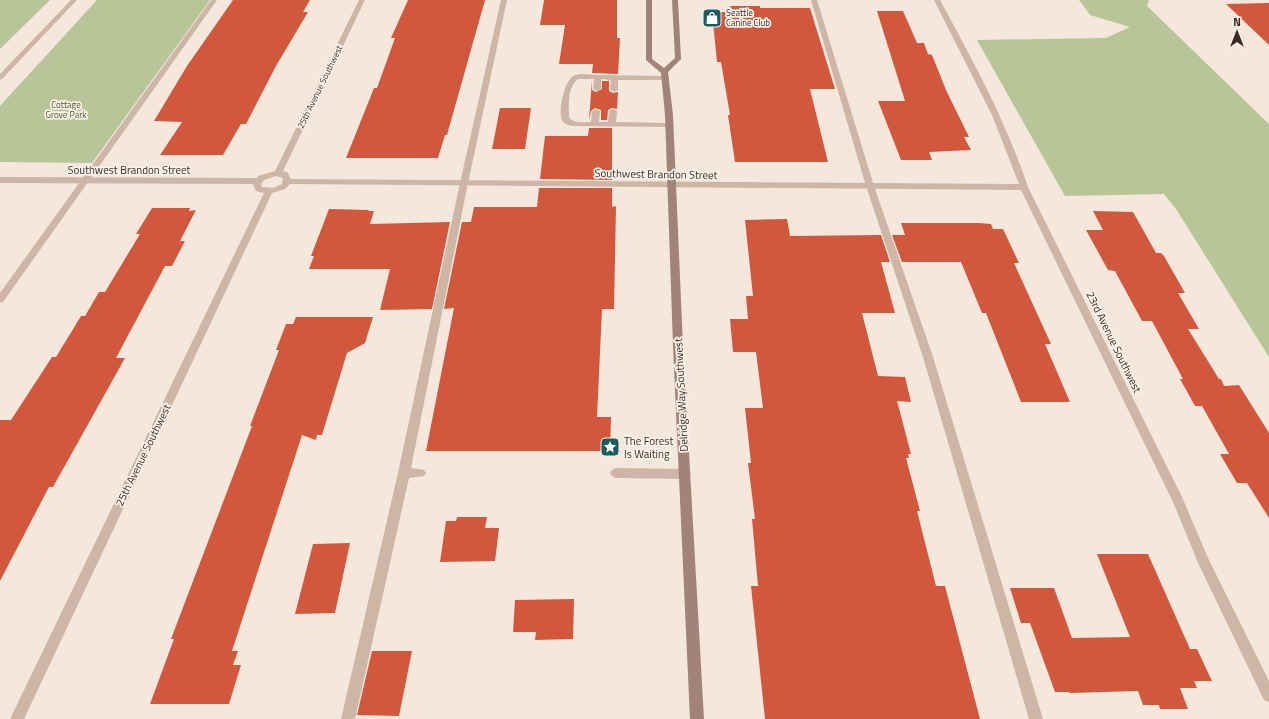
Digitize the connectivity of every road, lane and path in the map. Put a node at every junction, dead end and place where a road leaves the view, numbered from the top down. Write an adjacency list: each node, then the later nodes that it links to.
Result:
1 (74, 0): 11 (street)
2 (214, 0): 22 (street)
3 (362, 0): 20 (street, 25th Avenue Southwest)
4 (504, 0): 25 (street)
5 (649, 0): 9 (main road)
6 (675, 0): 9 (main road)
7 (814, 0): 27 (street)
8 (937, 0): 28 (street, 23rd Avenue Southwest)
9 (664, 75): 12 (street); 19 (main road, Delridge Way Southwest)
10 (598, 77): 12 (street); 13 (street); 17 (street)
11 (0, 78)
12 (615, 78): 14 (street)
13 (597, 90)
14 (614, 90)
15 (596, 111): 17 (street)
16 (613, 111): 18 (street)
17 (595, 124): 18 (street)
18 (612, 124): 19 (street)
19 (669, 125): 26 (main road, Delridge Way Southwest)
20 (278, 173): 23 (street); 24 (street)
21 (0, 180): 22 (street, Southwest Brandon Street)
22 (83, 181): 23 (street, Southwest Brandon Street); 30 (street)
23 (259, 181): 29 (street)
24 (287, 181): 25 (street, Southwest Brandon Street); 29 (street)
25 (464, 183): 26 (street, Southwest Brandon Street); 31 (street)
26 (671, 185): 27 (street, Southwest Brandon Street); 34 (main road, Delridge Way Southwest)
27 (870, 186): 28 (street, Southwest Brandon Street); 39 (street)
28 (1024, 187): 35 (street, 23rd Avenue Southwest)
29 (269, 191): 36 (street, 25th Avenue Southwest)
30 (0, 300)
31 (404, 473): 32 (street); 37 (street)
32 (420, 473)
33 (616, 473): 34 (street)
34 (685, 474): 38 (main road, Delridge Way Southwest)
35 (1269, 695)
36 (17, 719)
37 (348, 719)
38 (697, 719)
39 (1036, 719)

